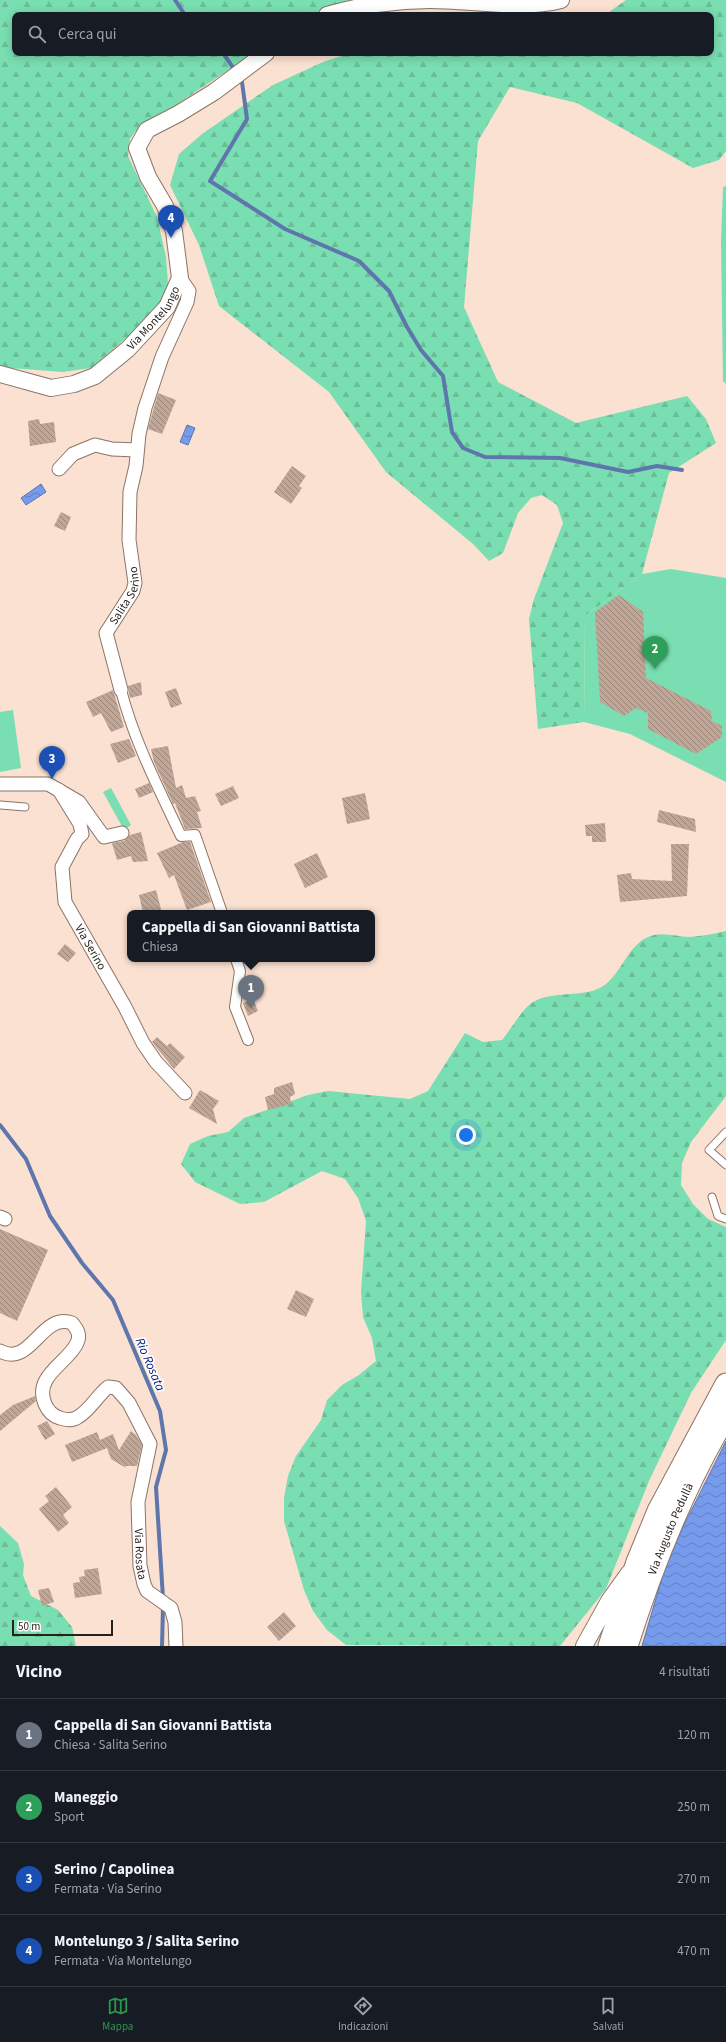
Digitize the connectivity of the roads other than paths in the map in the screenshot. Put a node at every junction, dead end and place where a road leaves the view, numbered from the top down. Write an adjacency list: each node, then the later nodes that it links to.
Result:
1 (561, 0): 2 (street)
2 (337, 12)
3 (262, 56): 4 (street, Via Montelungo)
4 (180, 278): 5 (street, Via Montelungo); 6 (street, Salita Serino)
5 (0, 374)
6 (137, 450): 7 (street); 8 (street, Salita Serino)
7 (59, 469)
8 (121, 690): 14 (street, Salita Serino)
9 (0, 784): 10 (street)
10 (59, 790): 13 (street); 17 (street, Via Serino)
11 (0, 805): 12 (lane)
12 (25, 807)
13 (122, 833)
14 (221, 910)
15 (237, 962): 16 (street)
16 (248, 1040)
17 (185, 1093)
18 (726, 1132): 19 (lane)
19 (726, 1165)
20 (712, 1197): 21 (lane)
21 (726, 1219)
22 (0, 1351): 26 (street, Via Rosata)
23 (726, 1384): 25 (main road, Via Augusto Pedullà)
24 (726, 1416): 29 (main road, Via Augusto Pedullà)
25 (637, 1562): 27 (street, Via Augusto Pedullà); 28 (main road, Via Augusto Pedullà)
26 (176, 1646)
27 (584, 1646)
28 (609, 1646)
29 (627, 1646)

